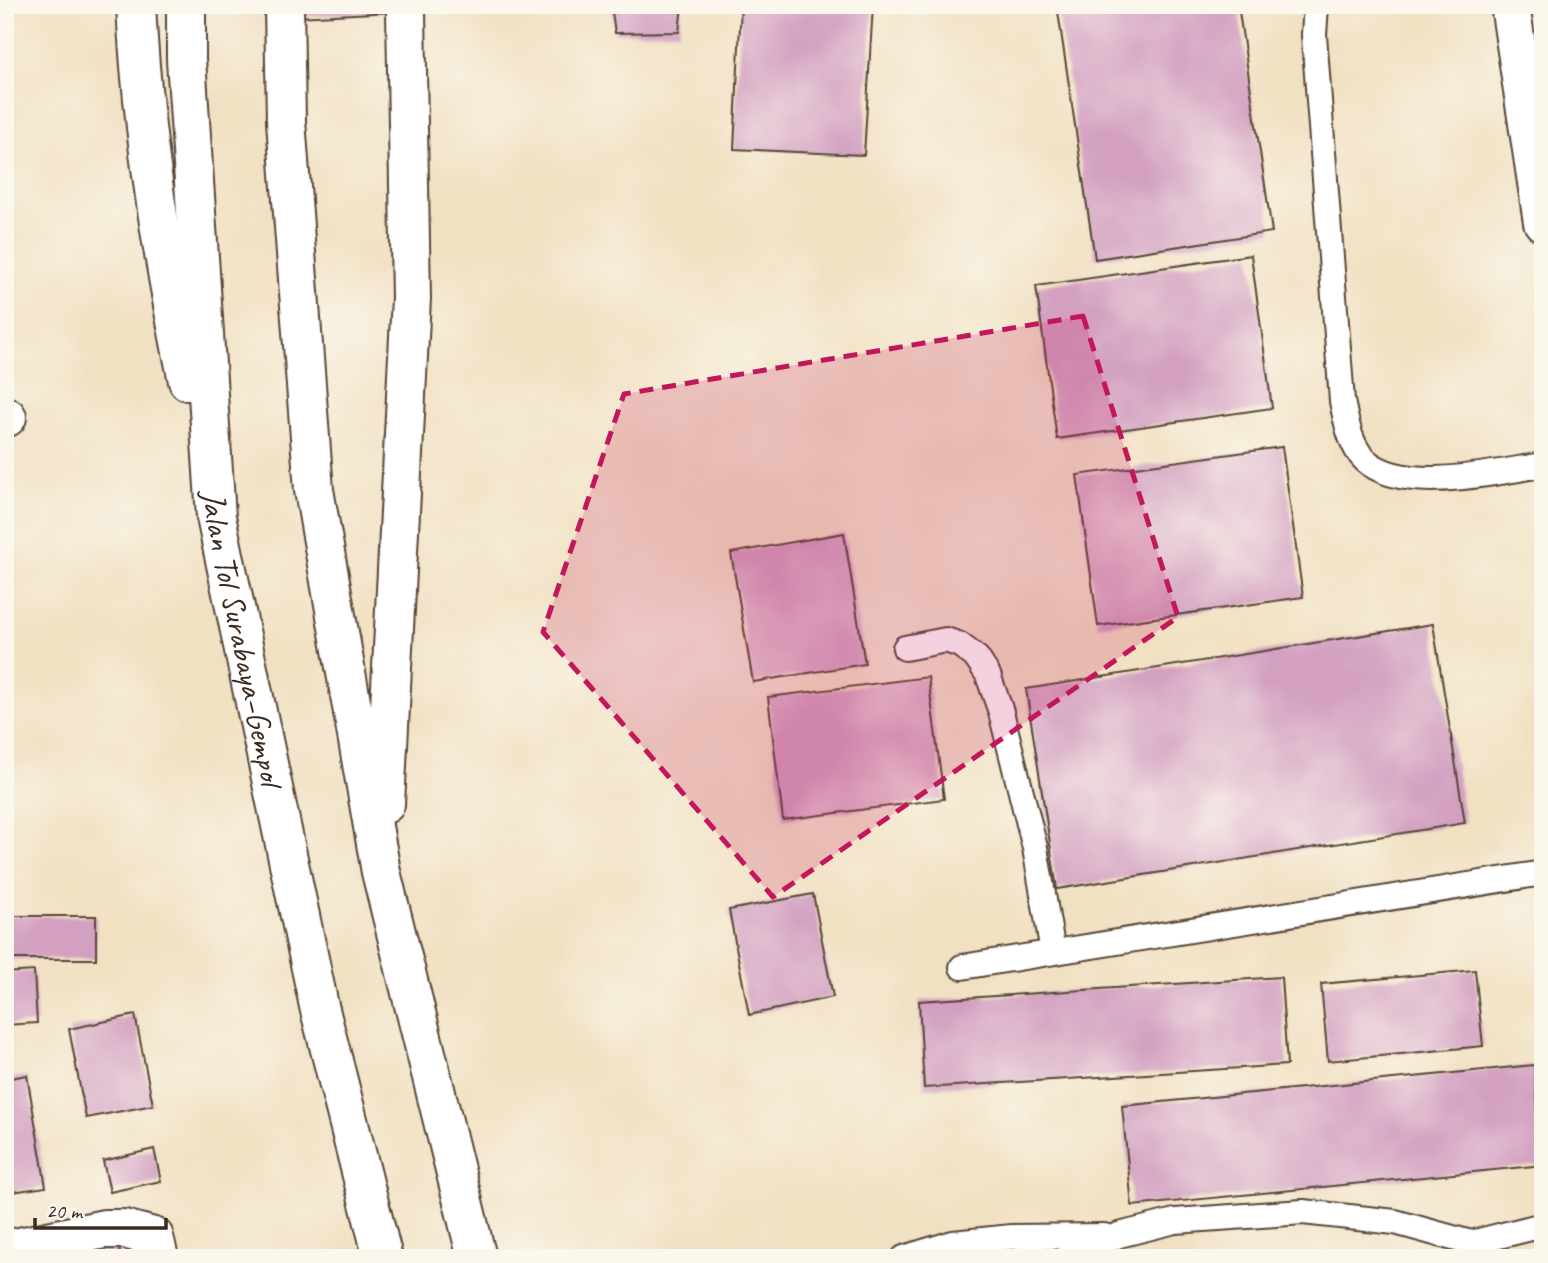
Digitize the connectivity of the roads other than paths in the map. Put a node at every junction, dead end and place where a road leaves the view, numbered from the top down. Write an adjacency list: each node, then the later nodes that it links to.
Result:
1 (136, 5): 9 (main road)
2 (187, 5): 9 (main road, Jalan Tol Surabaya–Gempol)
3 (284, 5): 11 (main road)
4 (1316, 5): 8 (lane)
5 (1510, 5): 7 (main road)
6 (406, 12): 11 (main road)
7 (1543, 222)
8 (1543, 465)
9 (216, 517): 20 (main road, Jalan Tol Surabaya–Gempol)
10 (905, 648): 13 (lane)
11 (381, 873): 21 (main road)
12 (1543, 873): 13 (lane)
13 (1054, 952): 14 (lane)
14 (962, 967)
15 (1543, 1224): 18 (lane)
16 (1119, 1236): 18 (lane); 22 (lane); 23 (lane)
17 (5, 1250): 19 (main road)
18 (1470, 1250)
19 (159, 1258)
20 (383, 1258)
21 (477, 1258)
22 (904, 1258)
23 (1066, 1258)

